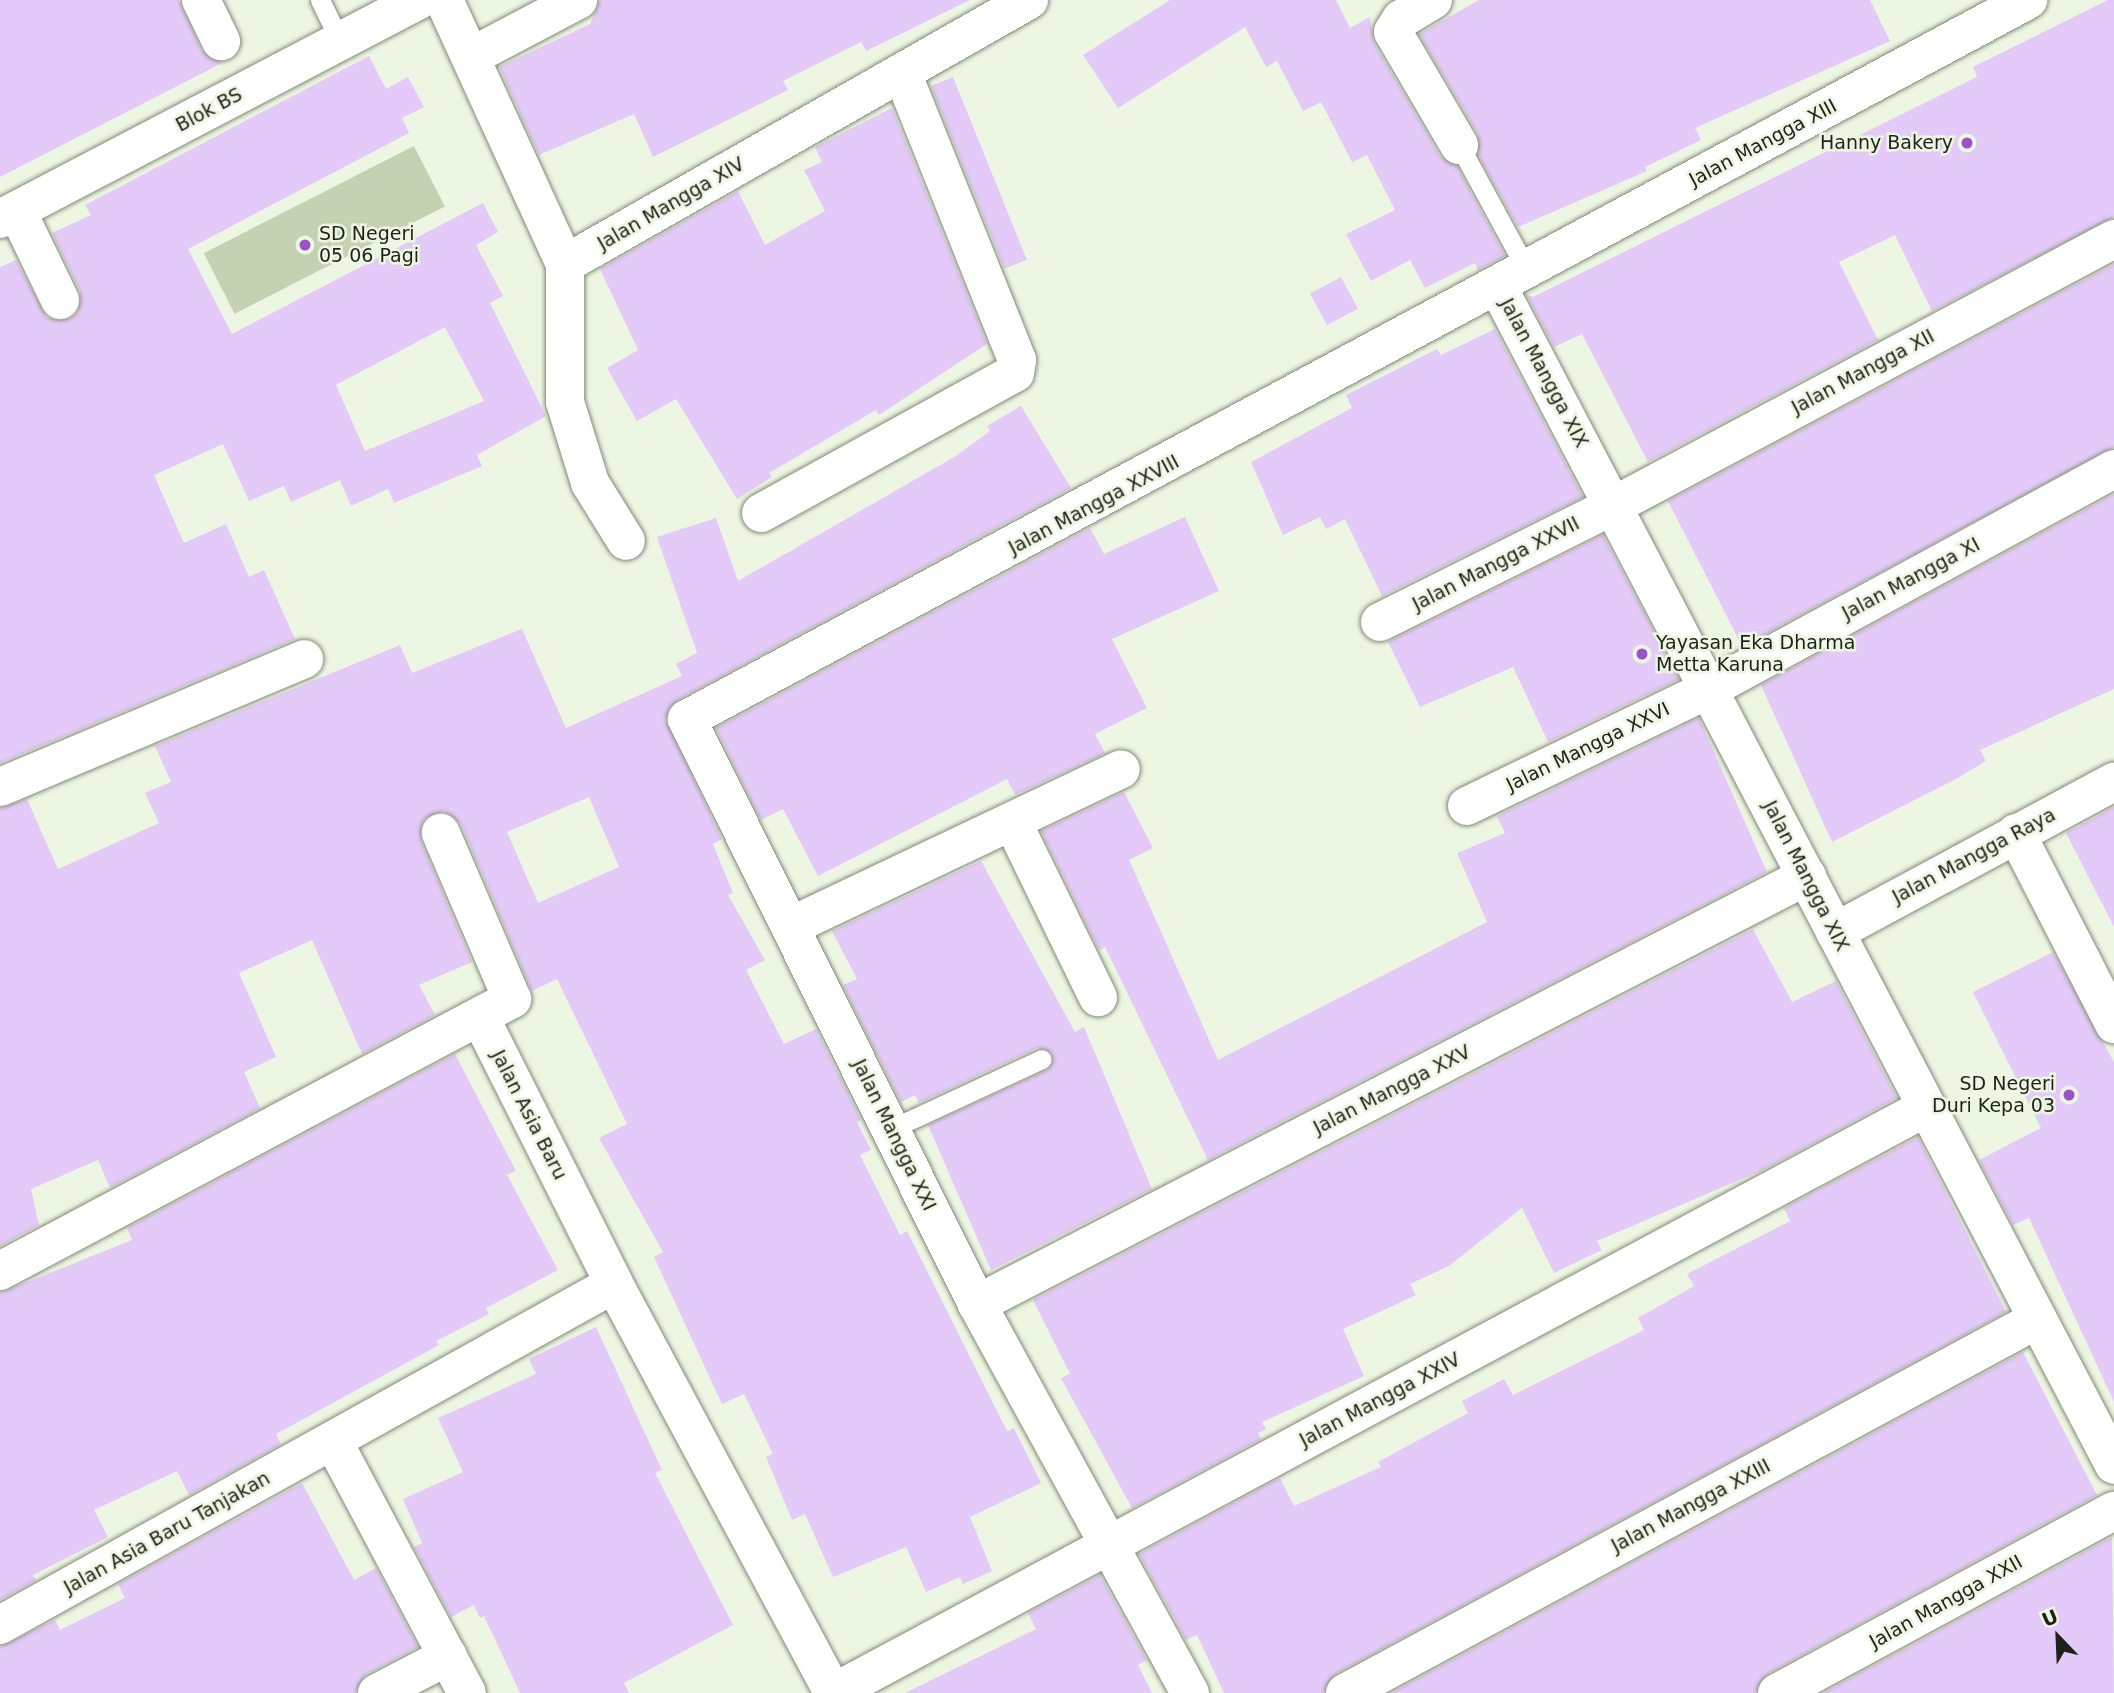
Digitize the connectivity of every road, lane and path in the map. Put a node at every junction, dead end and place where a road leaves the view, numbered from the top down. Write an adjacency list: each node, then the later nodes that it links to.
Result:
1 (201, 0): 9 (street)
2 (320, 0): 10 (lane)
3 (419, 0): 10 (street, Blok BS)
4 (444, 0): 11 (street)
5 (578, 0): 11 (street)
6 (1028, 0): 12 (street, Jalan Mangga XIV)
7 (1433, 0): 13 (street)
8 (2028, 0): 17 (street, Jalan Mangga XIII)
9 (221, 41)
10 (340, 41): 14 (street, Blok BS)
11 (472, 56): 16 (street)
12 (902, 73): 16 (street, Jalan Mangga XIV); 21 (street)
13 (1460, 145): 17 (lane)
14 (8, 215): 18 (street)
15 (2114, 239): 20 (street, Jalan Mangga XII)
16 (565, 264): 22 (street)
17 (1513, 278): 20 (street, Jalan Mangga XIX); 26 (street, Jalan Mangga XXVIII)
18 (60, 300)
19 (2114, 469): 25 (street, Jalan Mangga XI)
20 (1613, 506): 23 (street, Jalan Mangga XXVII); 25 (street, Jalan Mangga XIX)
21 (761, 513)
22 (626, 541)
23 (1380, 622)
24 (304, 659): 29 (street)
25 (1709, 689): 30 (street, Jalan Mangga XXVI); 34 (street, Jalan Mangga XIX)
26 (687, 719): 35 (street, Jalan Mangga XXI)
27 (1121, 769): 31 (street)
28 (2114, 782): 33 (street, Jalan Mangga Raya)
29 (0, 787)
30 (1466, 806)
31 (1013, 823): 35 (street); 37 (street)
32 (441, 833): 38 (street)
33 (2016, 833): 36 (street, Jalan Mangga Raya); 39 (street)
34 (1807, 876): 36 (street, Jalan Mangga XIX); 45 (street, Jalan Mangga XXV)
35 (792, 926): 42 (street, Jalan Mangga XXI)
36 (1835, 932): 41 (street, Jalan Mangga XIX)
37 (1098, 997)
38 (480, 1017): 43 (street); 44 (street, Jalan Asia Baru)
39 (2114, 1024)
40 (1042, 1059): 42 (lane)
41 (1927, 1107): 46 (street, Jalan Mangga XIX); 50 (street, Jalan Mangga XXIV)
42 (891, 1129): 45 (street, Jalan Mangga XXI)
43 (0, 1271)
44 (614, 1284): 47 (street, Jalan Asia Baru Tanjakan); 55 (street, Jalan Asia Baru)
45 (977, 1304): 50 (street, Jalan Mangga XXI)
46 (2038, 1319): 48 (street, Jalan Mangga XIX); 57 (street, Jalan Mangga XXIII)
47 (333, 1441): 51 (street, Jalan Asia Baru Tanjakan); 52 (street)
48 (2114, 1465)
49 (2114, 1511): 58 (street, Jalan Mangga XXII)
50 (1110, 1546): 55 (street, Jalan Mangga XXIV); 56 (street, Jalan Mangga XXI)
51 (0, 1625)
52 (448, 1656): 53 (street); 54 (street)
53 (377, 1693)
54 (467, 1693)
55 (833, 1693)
56 (1190, 1693)
57 (1345, 1693)
58 (1777, 1693)

